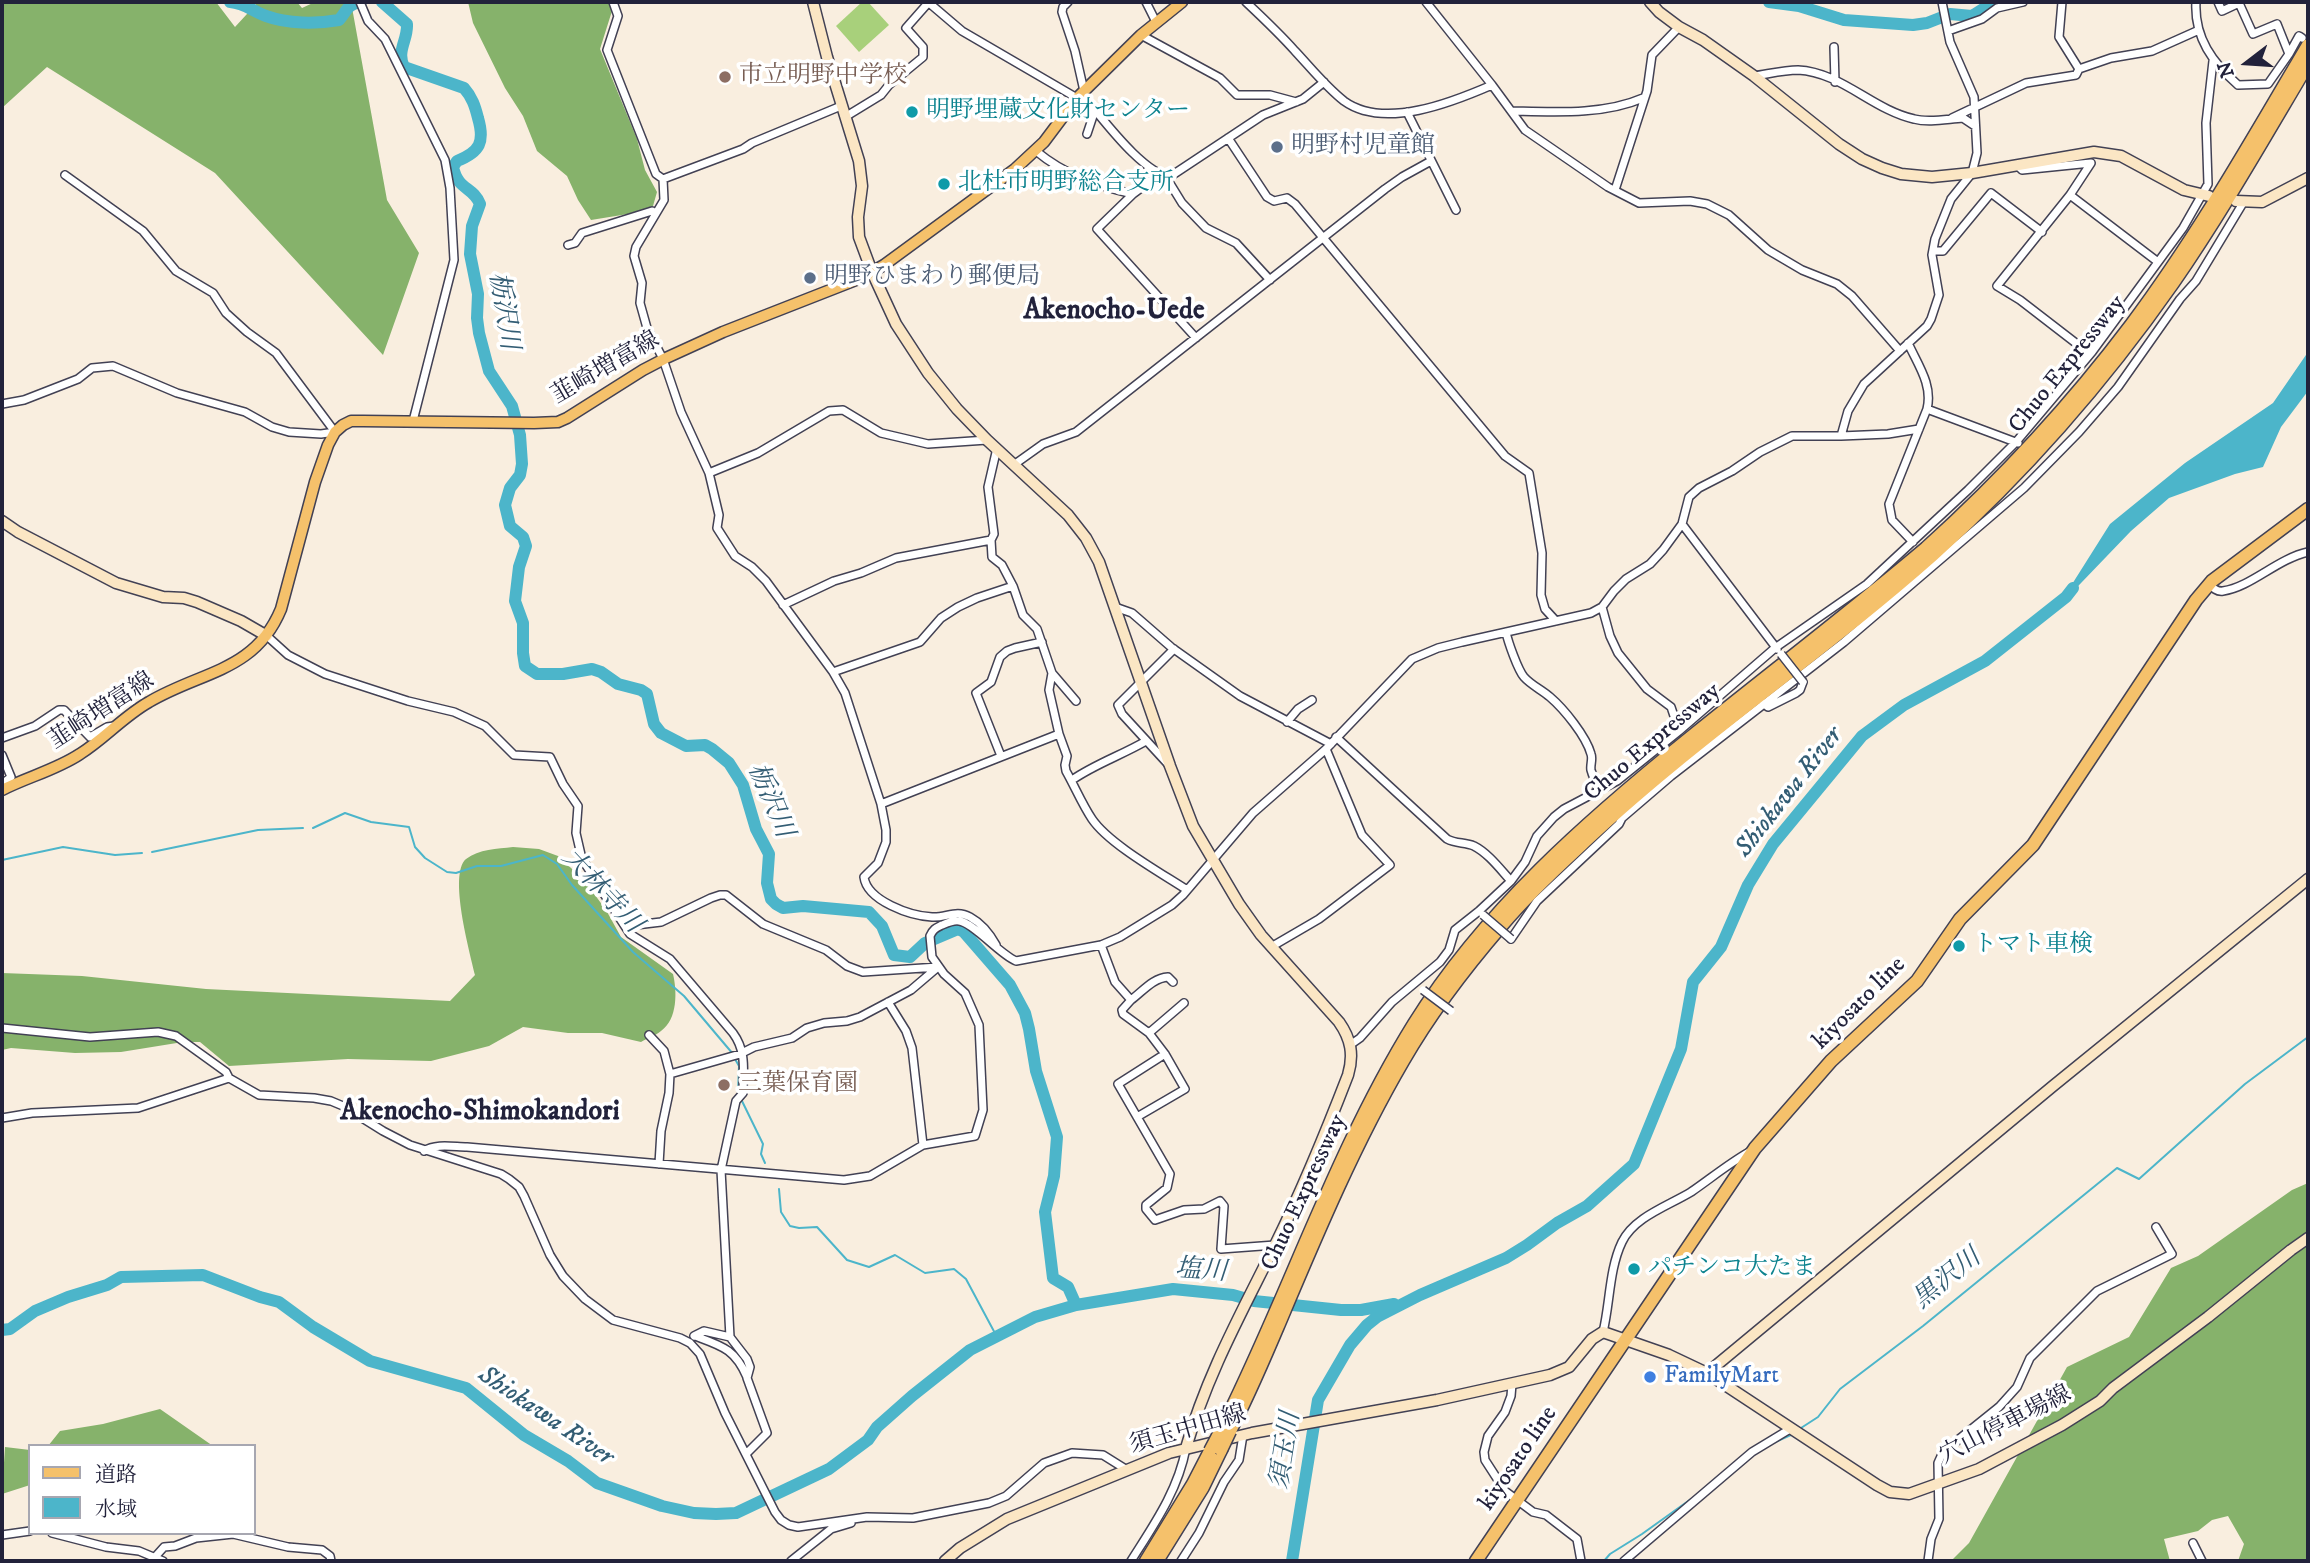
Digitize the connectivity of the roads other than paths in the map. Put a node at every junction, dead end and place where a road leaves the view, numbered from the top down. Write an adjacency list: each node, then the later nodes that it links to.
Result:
1 (613, 2): 49 (street)
2 (813, 2): 36 (street)
3 (928, 2): 31 (street); 36 (street)
4 (1068, 2): 31 (street)
5 (1146, 2): 16 (street)
6 (1182, 2): 16 (main road, 韮崎増富線)
7 (1247, 2): 28 (street)
8 (1426, 2): 30 (street)
9 (1650, 2): 17 (street)
10 (1942, 2): 19 (street)
11 (2023, 2): 19 (street)
12 (2062, 2): 26 (street)
13 (2196, 2): 18 (street)
14 (2218, 2): 23 (street)
15 (362, 6): 71 (street)
16 (1156, 22): 20 (main road, 韮崎増富線)
17 (1679, 27): 27 (street); 32 (street)
18 (2199, 30): 24 (street); 26 (street)
19 (1948, 31): 34 (street)
20 (1140, 35): 31 (main road, 韮崎増富線); 33 (street)
21 (2305, 42): 23 (street); 155 (highway, Chuo Expressway)
22 (1833, 47): 29 (street)
23 (2289, 54): 24 (street)
24 (2213, 61): 53 (street)
25 (2308, 64): 155 (highway, Chuo Expressway)
26 (2078, 69): 34 (street)
27 (1755, 76): 29 (street); 45 (street)
28 (1324, 82): 33 (street); 37 (street)
29 (1835, 82): 38 (street)
30 (1492, 85): 35 (street); 37 (street)
31 (1081, 94): 42 (main road, 韮崎増富線)
32 (1643, 98): 35 (street); 50 (street)
33 (1297, 102): 41 (street)
34 (1975, 108): 38 (street); 39 (street)
35 (1512, 111): 50 (street)
36 (843, 112): 49 (street); 62 (street)
37 (1406, 113): 43 (street)
38 (1952, 118): 39 (street)
39 (1975, 127): 45 (street)
40 (1087, 134): 47 (street)
41 (1228, 138): 47 (street); 58 (street)
42 (1036, 150): 51 (street); 62 (main road, 韮崎増富線)
43 (1432, 161): 55 (street); 58 (street)
44 (2016, 165): 45 (street); 52 (street); 53 (street)
45 (1972, 173): 60 (street)
46 (65, 175): 73 (street)
47 (1163, 175): 51 (street); 63 (street)
48 (2308, 178): 54 (street)
49 (663, 179): 56 (street)
50 (1615, 190): 66 (street)
51 (1133, 194): 64 (street)
52 (2070, 195): 57 (street); 61 (street)
53 (2205, 195): 61 (street)
54 (2239, 202): 80 (street)
55 (1456, 210)
56 (656, 213): 59 (street); 68 (street)
57 (2042, 232): 60 (street); 67 (street)
58 (1324, 238): 63 (street); 93 (street)
59 (568, 245)
60 (1933, 251): 65 (street)
61 (2158, 262): 67 (street)
62 (872, 272): 68 (main road, 韮崎増富線); 75 (street)
63 (1270, 280): 64 (street)
64 (1196, 338): 79 (street)
65 (1908, 344): 66 (street); 70 (street)
66 (1900, 351): 74 (street)
67 (2090, 354): 76 (street)
68 (663, 359): 71 (main road, 韮崎増富線); 81 (street)
69 (2, 404): 73 (street)
70 (1927, 409): 72 (street); 76 (street)
71 (413, 421): 73 (main road, 韮崎増富線)
72 (1919, 429): 74 (street); 86 (street)
73 (335, 432): 95 (main road, 韮崎増富線)
74 (1841, 436): 84 (street)
75 (987, 440): 77 (street); 81 (street)
76 (2019, 444): 86 (street)
77 (997, 448): 79 (street); 85 (street)
78 (2038, 461): 80 (street)
79 (1015, 464): 91 (street)
80 (2045, 467): 104 (street)
81 (709, 473): 90 (street)
82 (2308, 509): 88 (highway, kiyosato line)
83 (2, 522): 95 (street)
84 (1682, 524): 92 (street); 98 (street)
85 (991, 540): 89 (street); 90 (street)
86 (1913, 542): 98 (street)
87 (2308, 552): 88 (street)
88 (2209, 584): 148 (highway, kiyosato line)
89 (1013, 586): 96 (street); 99 (street)
90 (783, 605): 99 (street)
91 (1115, 607): 97 (street); 101 (street)
92 (1602, 607): 93 (street); 107 (street)
93 (1556, 621): 94 (street)
94 (1506, 632): 109 (street); 119 (street)
95 (267, 636): 106 (main road, 韮崎増富線); 124 (street)
96 (1042, 642): 100 (street); 114 (street)
97 (1174, 649): 101 (street); 105 (street)
98 (1778, 651): 104 (street, bridge); 107 (street)
99 (833, 672): 120 (street)
100 (1052, 673): 103 (street); 108 (street)
101 (1141, 682): 111 (street); 115 (street)
102 (1312, 699): 105 (street)
103 (1076, 701)
104 (1763, 703): 126 (street, bridge)
105 (1287, 722): 112 (street)
106 (118, 726): 110 (street); 118 (main road, 韮崎増富線)
107 (1679, 732): 119 (street)
108 (1059, 734): 114 (street); 116 (street)
109 (1336, 737): 112 (street); 123 (street)
110 (2, 738)
111 (1146, 741): 115 (street); 116 (street)
112 (1328, 747): 121 (street); 128 (street)
113 (2, 755): 117 (street)
114 (1001, 756): 120 (street)
115 (1170, 766): 121 (street)
116 (1072, 780): 125 (street)
117 (2, 784)
118 (2, 790)
119 (1598, 791): 123 (street)
120 (881, 804): 129 (street)
121 (1213, 860): 125 (street); 128 (street)
122 (2308, 879): 161 (street)
123 (1511, 881): 126 (street)
124 (599, 885): 130 (street); 141 (street)
125 (1187, 890): 127 (street)
126 (1481, 913): 132 (street)
127 (1101, 945): 129 (street); 133 (street)
128 (1271, 947): 140 (street)
129 (998, 950): 130 (street)
130 (938, 967): 134 (street); 147 (street)
131 (1172, 982): 133 (street)
132 (1415, 985): 136 (street, bridge); 140 (street)
133 (1131, 1000): 138 (street)
134 (888, 1002): 141 (street); 147 (street)
135 (1184, 1003): 138 (street)
136 (1451, 1010)
137 (2, 1028): 144 (street)
138 (1149, 1033): 142 (street)
139 (649, 1035): 143 (street)
140 (1350, 1045): 154 (street)
141 (738, 1054): 143 (street); 151 (street)
142 (1165, 1054): 145 (street); 145 (street)
143 (670, 1074): 150 (street)
144 (229, 1078): 146 (street); 149 (street)
145 (1137, 1117): 154 (street)
146 (2, 1118)
147 (923, 1145): 151 (street)
148 (1755, 1148): 156 (street); 160 (highway, kiyosato line)
149 (424, 1151): 150 (street); 159 (street)
150 (659, 1164): 151 (street)
151 (721, 1170): 158 (street)
152 (2156, 1227): 170 (street)
153 (2308, 1238): 170 (street, 穴山停車場線)
154 (1273, 1248): 166 (street)
155 (1306, 1251): 165 (highway, Chuo Expressway)
156 (1603, 1332): 160 (street, 穴山停車場線); 163 (street, 須玉中田線)
157 (695, 1336): 158 (street); 159 (street); 162 (street)
158 (730, 1337): 162 (street)
159 (685, 1340): 168 (street)
160 (1625, 1340): 161 (street, 穴山停車場線); 172 (highway, kiyosato line)
161 (1707, 1373): 164 (street, 穴山停車場線)
162 (747, 1378): 168 (street)
163 (1508, 1385): 165 (street, 須玉中田線); 172 (street)
164 (1790, 1429): 170 (street, 穴山停車場線); 192 (street)
165 (1231, 1433): 166 (street, 須玉中田線); 167 (highway, Chuo Expressway, bridge); 189 (street)
166 (1186, 1448): 169 (street, 須玉中田線); 185 (street)
167 (1216, 1450): 171 (highway, Chuo Expressway); 186 (highway, Chuo Expressway)
168 (747, 1458): 173 (street)
169 (1127, 1470): 173 (street); 184 (street, 須玉中田線)
170 (1940, 1483): 193 (street)
171 (1203, 1487): 187 (highway, Chuo Expressway); 188 (highway)
172 (1516, 1499): 190 (highway, kiyosato line); 191 (street)
173 (852, 1519): 183 (street)
174 (28, 1531): 175 (street)
175 (2, 1535)
176 (60, 1535): 180 (street)
177 (226, 1535): 180 (street)
178 (237, 1535): 182 (street)
179 (2193, 1543): 194 (street)
180 (155, 1557): 181 (street)
181 (163, 1561)
182 (331, 1561)
183 (791, 1561)
184 (945, 1561)
185 (1131, 1561)
186 (1146, 1561)
187 (1157, 1561)
188 (1166, 1561)
189 (1181, 1561)
190 (1476, 1561)
191 (1581, 1561)
192 (1624, 1561)
193 (1928, 1561)
194 (2202, 1561)

